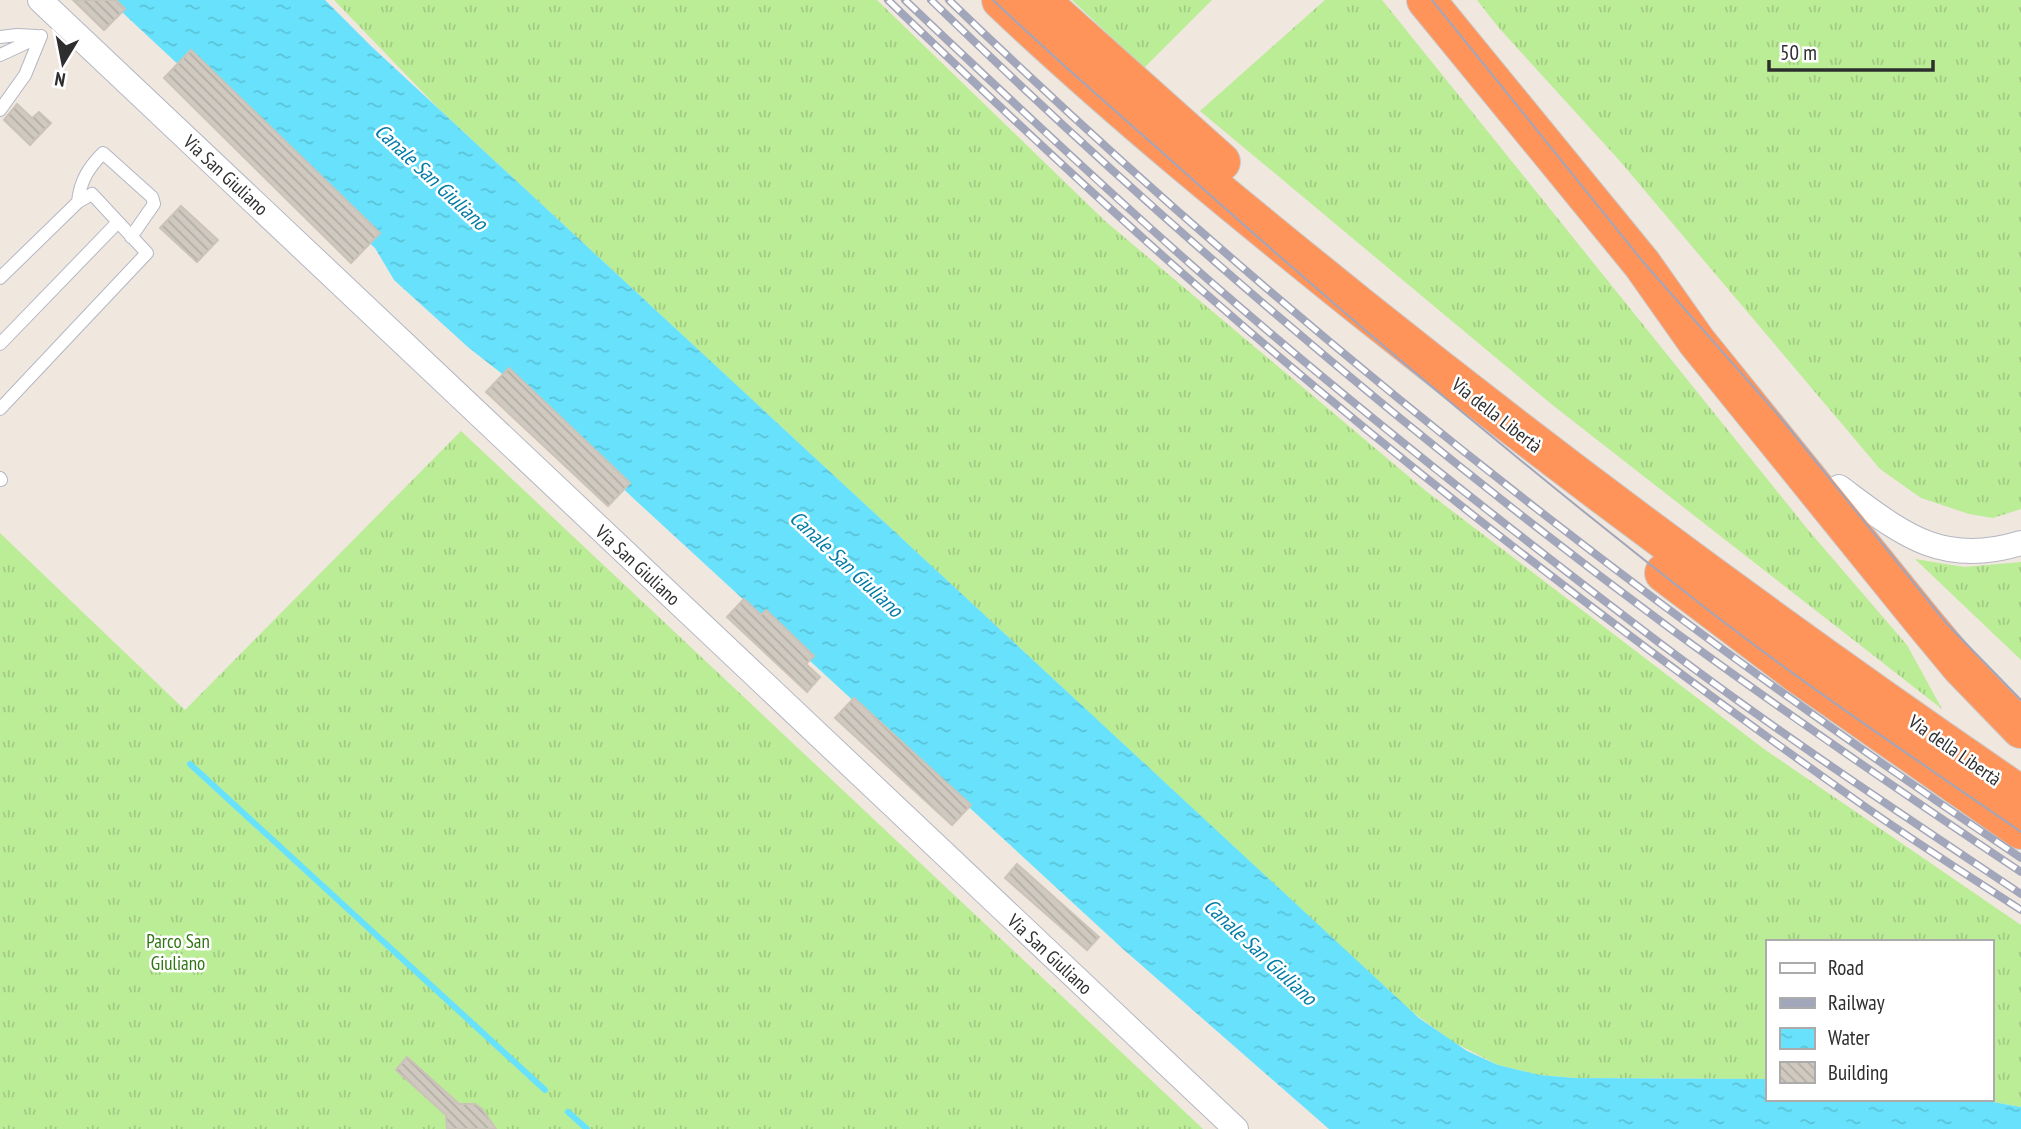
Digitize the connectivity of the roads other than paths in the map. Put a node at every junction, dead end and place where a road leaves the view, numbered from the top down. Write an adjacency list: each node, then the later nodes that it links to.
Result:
1 (40, 0): 26 (street, Via San Giuliano)
2 (1001, 0): 11 (highway, Via della Libertà)
3 (1040, 0): 22 (highway)
4 (1426, 0): 15 (highway)
5 (41, 36): 6 (lane); 7 (lane); 8 (lane)
6 (0, 37)
7 (0, 55)
8 (25, 75): 9 (lane); 10 (lane)
9 (0, 98)
10 (0, 110)
11 (1151, 137): 22 (highway, Via della Libertà); 25 (highway)
12 (78, 202): 13 (lane); 14 (lane); 16 (lane)
13 (118, 222): 14 (lane); 17 (lane)
14 (131, 237): 18 (lane)
15 (1642, 264): 19 (highway); 23 (highway)
16 (0, 278)
17 (0, 344)
18 (0, 409)
19 (1839, 487): 20 (street); 21 (highway)
20 (2021, 543)
21 (2021, 696)
22 (1892, 705): 24 (highway, Via della Libertà)
23 (2021, 730)
24 (2021, 795)
25 (2021, 830)
26 (1236, 1129)

